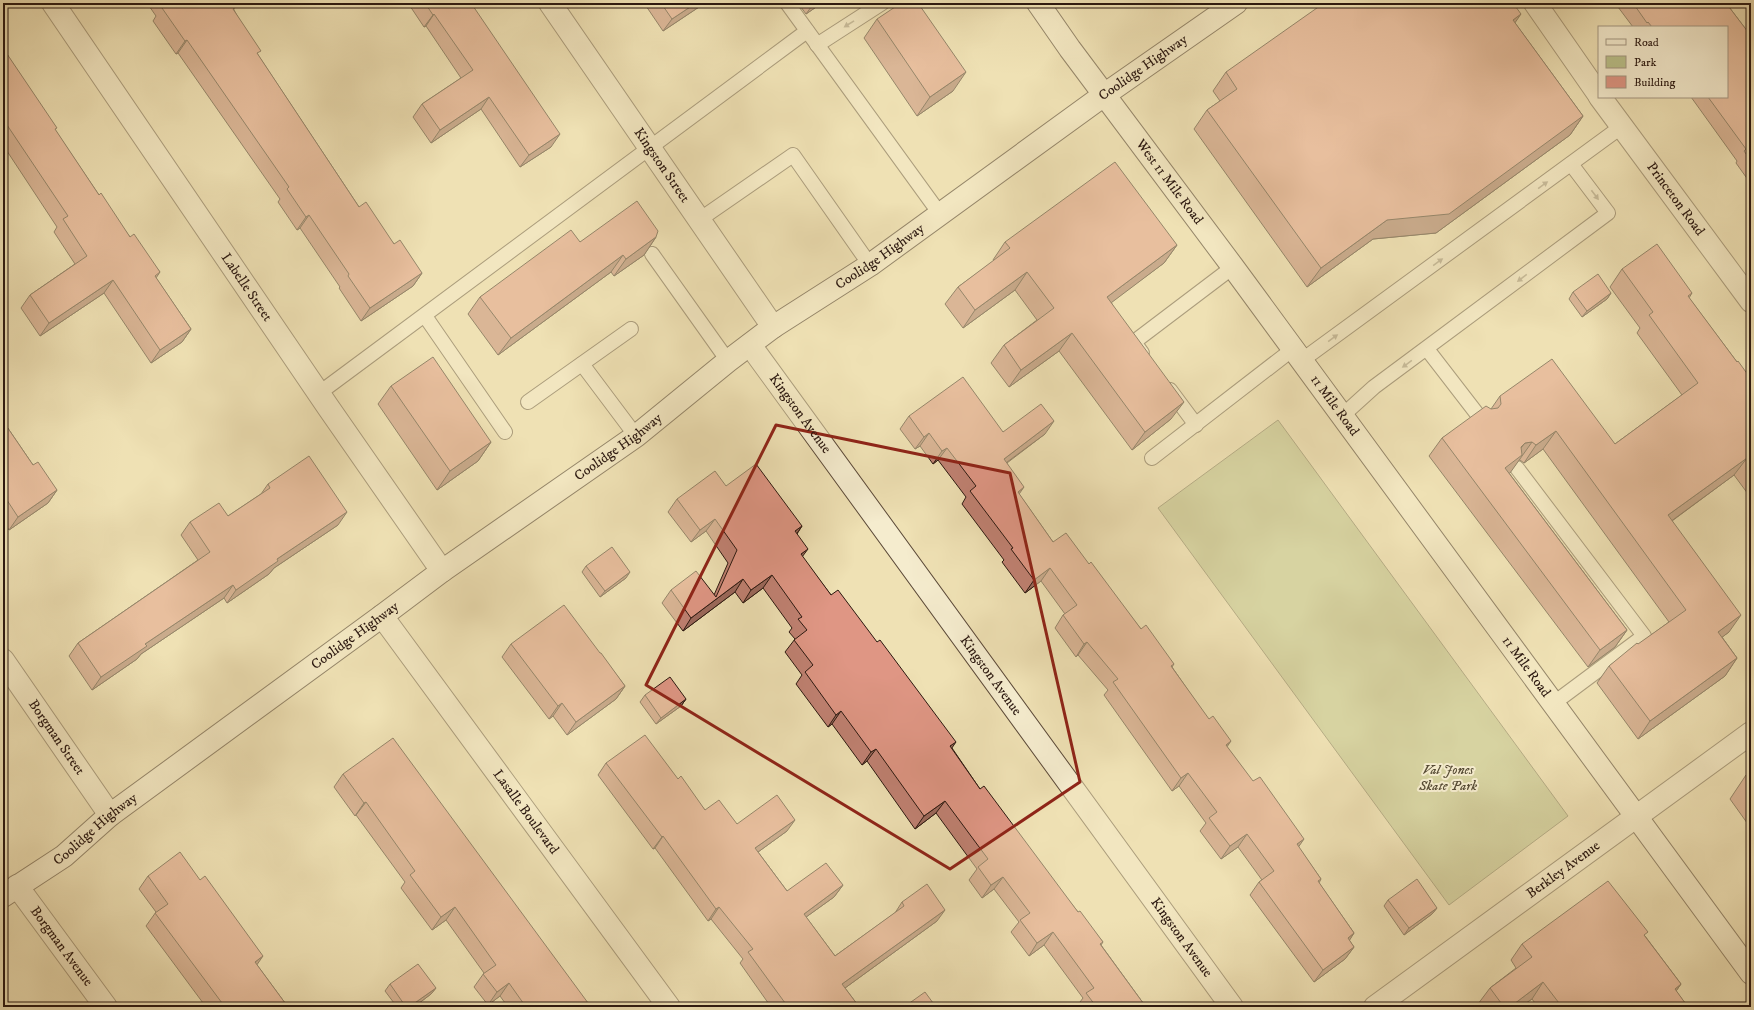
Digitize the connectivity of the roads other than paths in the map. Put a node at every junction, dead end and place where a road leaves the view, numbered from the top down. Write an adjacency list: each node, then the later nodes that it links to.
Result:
1 (53, 3): 32 (street, Labelle Street)
2 (550, 3): 14 (street, Kingston Street)
3 (787, 3): 8 (lane)
4 (882, 3): 9 (lane, one-way to 9)
5 (1038, 3): 11 (street, West 11 Mile Road)
6 (1236, 3): 11 (street, Coolidge Highway)
7 (1534, 3): 10 (street, Princeton Road)
8 (807, 31): 9 (lane); 14 (lane)
9 (817, 44): 16 (lane)
10 (1598, 93)
11 (1104, 95): 16 (street, Coolidge Highway); 20 (street, West 11 Mile Road)
12 (1601, 98): 13 (street, Princeton Road)
13 (1621, 127): 15 (lane); 21 (street, Princeton Road)
14 (649, 148): 17 (street, Kingston Street); 22 (lane)
15 (1571, 164): 26 (lane, one-way to 26); 27 (lane, one-way to 15)
16 (940, 214): 19 (street, Coolidge Highway)
17 (699, 220): 19 (lane); 23 (street, Kingston Street)
18 (652, 254): 28 (lane)
19 (870, 265): 23 (street, Coolidge Highway)
20 (1233, 267): 27 (street, West 11 Mile Road); 29 (lane)
21 (1751, 301)
22 (425, 316): 32 (lane); 37 (lane)
23 (773, 327): 25 (street, Coolidge Highway)
24 (631, 329): 30 (lane)
25 (750, 345): 28 (street, Coolidge Highway); 52 (street, Kingston Avenue)
26 (1427, 349): 34 (lane, one-way to 34); 35 (lane)
27 (1297, 355): 34 (street, 11 Mile Road); 36 (lane)
28 (728, 361): 38 (street, Coolidge Highway)
29 (1148, 361)
30 (582, 364): 33 (lane); 38 (lane)
31 (1163, 380): 36 (lane)
32 (318, 394): 41 (street, Labelle Street)
33 (528, 402)
34 (1342, 416): 44 (street, 11 Mile Road)
35 (1481, 419)
36 (1196, 425): 39 (lane)
37 (505, 432)
38 (636, 436): 41 (street, Coolidge Highway)
39 (1152, 458)
40 (1517, 468): 44 (lane)
41 (442, 571): 42 (street, Coolidge Highway)
42 (382, 616): 46 (street, Coolidge Highway); 51 (street, Lasalle Boulevard)
43 (3, 660): 46 (street, Borgman Street)
44 (1554, 703): 47 (street, 11 Mile Road)
45 (1751, 733): 47 (street, Berkley Avenue)
46 (110, 815): 48 (street, Coolidge Highway)
47 (1636, 816): 49 (street, 11 Mile Road); 53 (street, Berkley Avenue)
48 (10, 891): 50 (street, Borgman Avenue)
49 (1751, 973)
50 (106, 1007)
51 (669, 1007)
52 (1232, 1007)
53 (1375, 1007)

